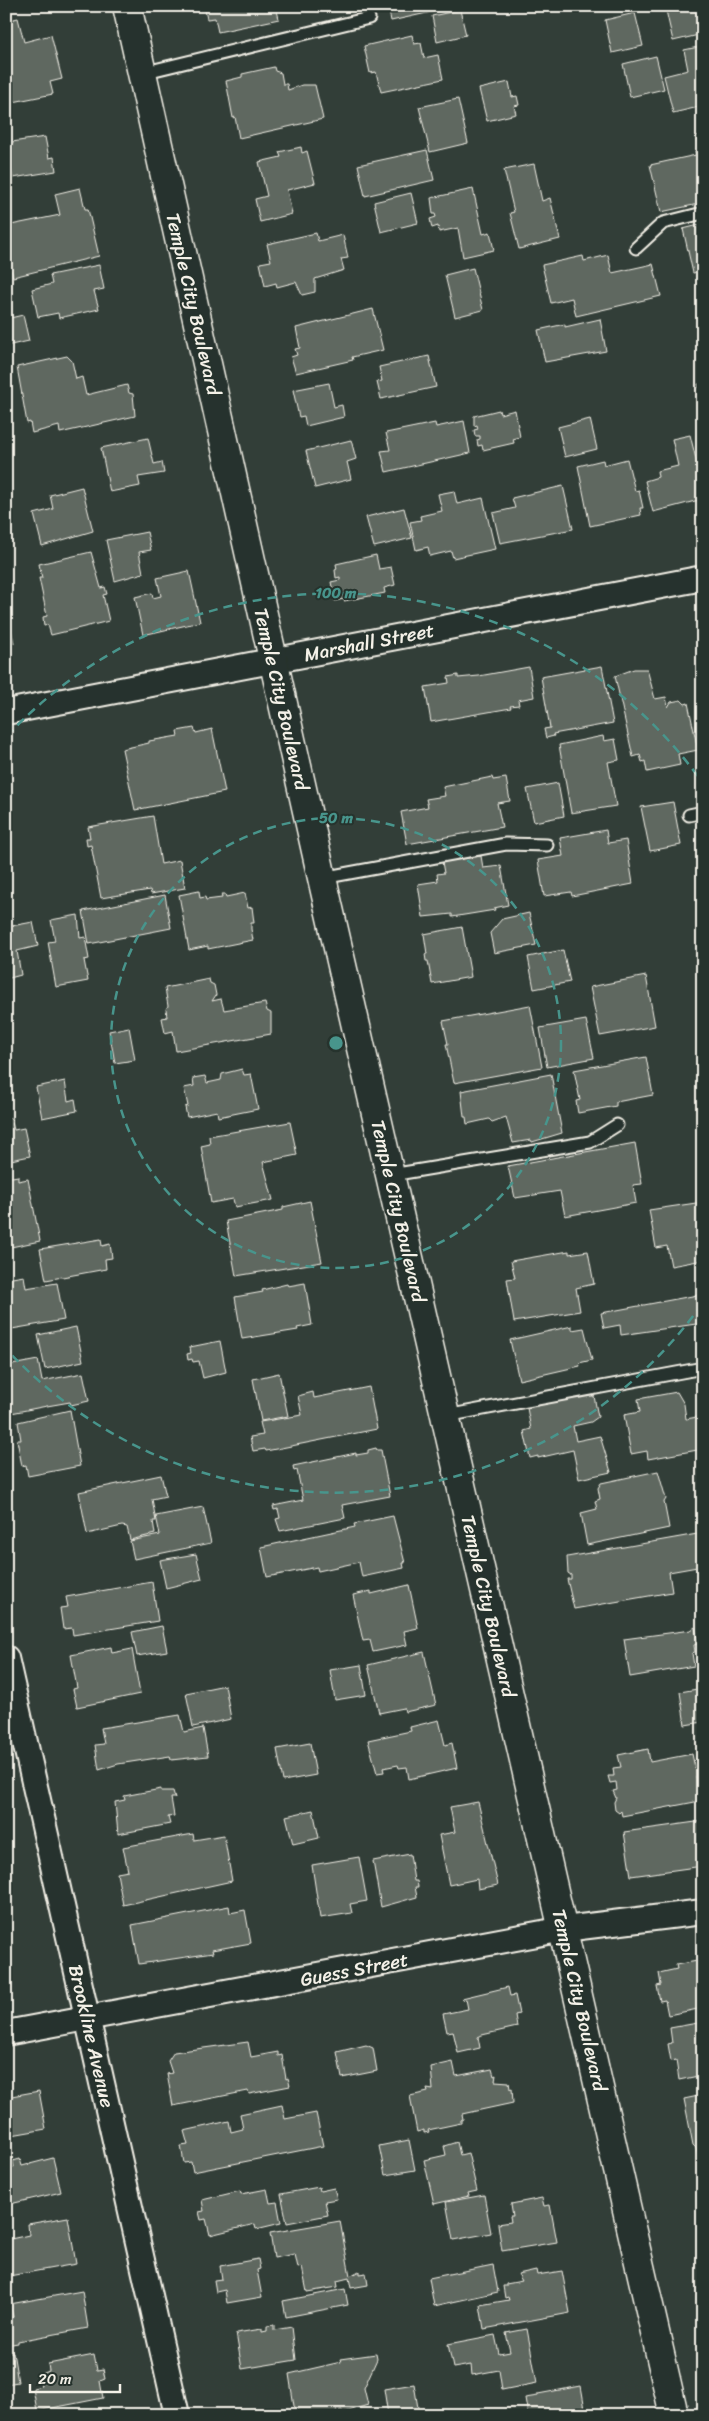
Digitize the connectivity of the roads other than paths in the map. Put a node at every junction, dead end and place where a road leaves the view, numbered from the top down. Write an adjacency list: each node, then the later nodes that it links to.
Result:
1 (127, 6): 3 (main road, Temple City Boulevard)
2 (369, 18): 3 (lane)
3 (142, 73): 7 (main road, Temple City Boulevard)
4 (703, 213): 5 (lane)
5 (636, 248)
6 (703, 578): 7 (street, Marshall Street)
7 (274, 661): 8 (street, Marshall Street); 12 (main road, Temple City Boulevard)
8 (6, 712)
9 (703, 812): 10 (lane)
10 (689, 815)
11 (547, 845): 12 (lane)
12 (322, 878): 14 (main road, Temple City Boulevard)
13 (617, 1125): 14 (lane)
14 (391, 1175): 16 (main road, Temple City Boulevard)
15 (703, 1368): 16 (lane)
16 (446, 1416): 19 (main road, Temple City Boulevard)
17 (6, 1658): 20 (street, Brookline Avenue)
18 (703, 1912): 19 (street, Guess Street)
19 (564, 1929): 20 (street, Guess Street); 23 (main road, Temple City Boulevard)
20 (88, 2018): 21 (street, Guess Street); 22 (street, Brookline Avenue)
21 (6, 2033)
22 (177, 2415)
23 (674, 2415)

